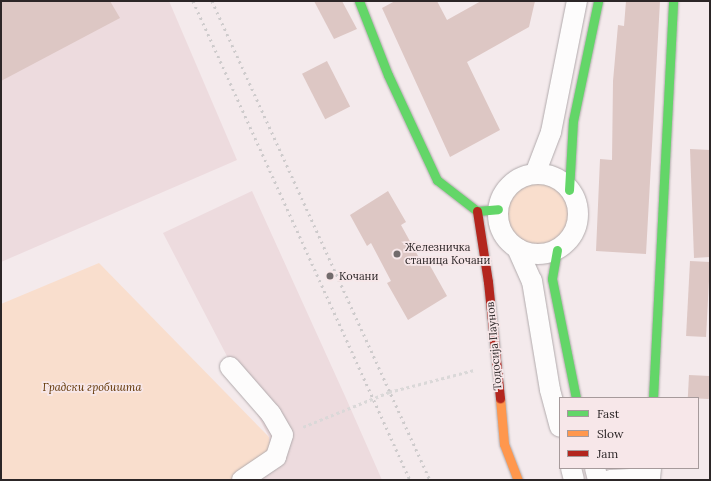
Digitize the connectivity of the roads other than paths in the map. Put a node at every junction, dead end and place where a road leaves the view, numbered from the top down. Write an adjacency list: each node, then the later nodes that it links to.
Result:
1 (359, 1): 8 (street)
2 (577, 1): 5 (street)
3 (598, 1): 6 (street)
4 (673, 1): 13 (street)
5 (535, 174): 6 (street); 7 (street)
6 (569, 190): 10 (street)
7 (498, 209): 8 (street); 9 (street)
8 (478, 211): 19 (street, Тодосија Паунов)
9 (516, 248): 10 (street); 14 (street)
10 (557, 250): 12 (street)
11 (230, 367): 18 (street)
12 (576, 397)
13 (653, 397)
14 (559, 423)
15 (571, 469): 20 (street)
16 (595, 469): 21 (street)
17 (651, 469): 22 (street)
18 (242, 480)
19 (518, 480)
20 (574, 480)
21 (598, 480)
22 (610, 480)

